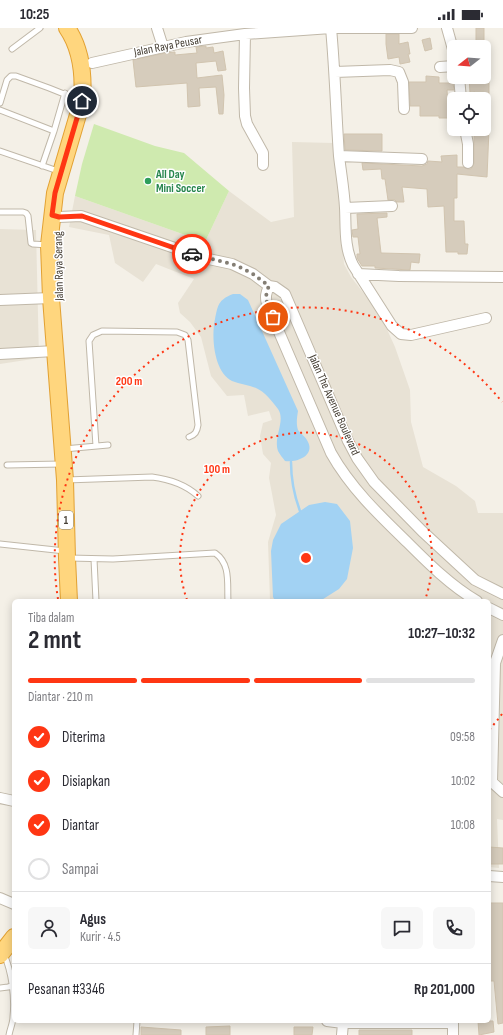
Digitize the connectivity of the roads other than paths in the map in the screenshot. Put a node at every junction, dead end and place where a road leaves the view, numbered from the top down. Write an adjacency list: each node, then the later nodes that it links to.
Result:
1 (40, 28): 13 (lane)
2 (67, 28): 19 (highway, Jalan Raya Serang / 1)
3 (78, 28): 14 (highway, Jalan Raya Serang / 1)
4 (158, 28): 12 (street)
5 (331, 28): 6 (street, Jalan Raya Peusar); 10 (street, Jalan Raya Peusar); 17 (street)
6 (378, 28): 7 (street, Jalan Raya Peusar)
7 (412, 28)
8 (447, 28): 11 (street)
9 (212, 33): 10 (street, Jalan Raya Peusar); 12 (street, Jalan Raya Peusar)
10 (245, 34): 29 (street)
11 (450, 40)
12 (163, 47): 14 (street, Jalan Raya Peusar)
13 (12, 49)
14 (92, 63): 35 (highway, Jalan Raya Serang / 1)
15 (447, 66): 16 (street)
16 (440, 67)
17 (335, 72): 21 (street); 26 (street)
18 (65, 93): 19 (lane); 20 (lane); 23 (lane)
19 (82, 101): 31 (highway, Jalan Raya Serang / 1)
20 (0, 103)
21 (404, 109)
22 (0, 110): 23 (lane)
23 (54, 131): 30 (lane)
24 (466, 136): 28 (street)
25 (0, 151): 30 (lane)
26 (339, 156): 27 (street); 33 (street)
27 (422, 159)
28 (468, 163)
29 (263, 165)
30 (42, 166): 31 (lane)
31 (61, 172): 35 (highway, Jalan Raya Serang / 1)
32 (392, 206): 33 (street)
33 (345, 208): 37 (street)
34 (0, 212): 36 (lane)
35 (56, 216): 36 (highway, Jalan Raya Serang / 1); 39 (street, Jalan The Avenue Boulevard); 48 (highway, Jalan Raya Serang / 1)
36 (49, 245): 40 (highway, Jalan Raya Serang / 1)
37 (358, 274): 38 (street); 42 (street)
38 (503, 277)
39 (269, 286): 55 (street, Jalan The Avenue Boulevard); 56 (street, Jalan The Avenue Boulevard)
40 (50, 298): 41 (street); 43 (highway, Jalan Raya Serang / 1)
41 (0, 300)
42 (486, 318)
43 (55, 351): 44 (street); 48 (highway, Jalan Raya Serang / 1)
44 (0, 354)
45 (189, 437): 47 (lane)
46 (108, 445): 47 (lane)
47 (96, 446): 48 (lane)
48 (63, 450): 49 (lane); 50 (highway, Jalan Raya Serang / 1)
49 (7, 465)
50 (65, 480): 51 (lane); 53 (highway, Jalan Raya Serang / 1)
51 (198, 496)
52 (0, 544): 53 (lane)
53 (67, 555): 54 (lane); 58 (highway, Jalan Raya Serang / 1)
54 (94, 559): 59 (lane); 60 (lane)
55 (476, 580): 56 (street); 57 (street, Jalan The Avenue Boulevard)
56 (465, 594): 61 (street, Jalan The Avenue Boulevard)
57 (503, 594)
58 (69, 599)
59 (96, 599)
60 (228, 599)
61 (474, 599)
62 (491, 609): 63 (street)
63 (503, 615)
64 (503, 640): 65 (street)
65 (503, 792)
66 (0, 798): 67 (street)
67 (12, 801)
68 (491, 876): 69 (street)
69 (503, 877)
70 (0, 898): 71 (street)
71 (12, 903)
72 (12, 939): 73 (highway)
73 (1, 952): 74 (lane)
74 (12, 986): 75 (lane)
75 (0, 988)
76 (12, 1022): 80 (lane)
77 (138, 1023): 81 (lane)
78 (343, 1023): 82 (street)
79 (453, 1023): 83 (street)
80 (9, 1035)
81 (136, 1035)
82 (342, 1035)
83 (453, 1035)

